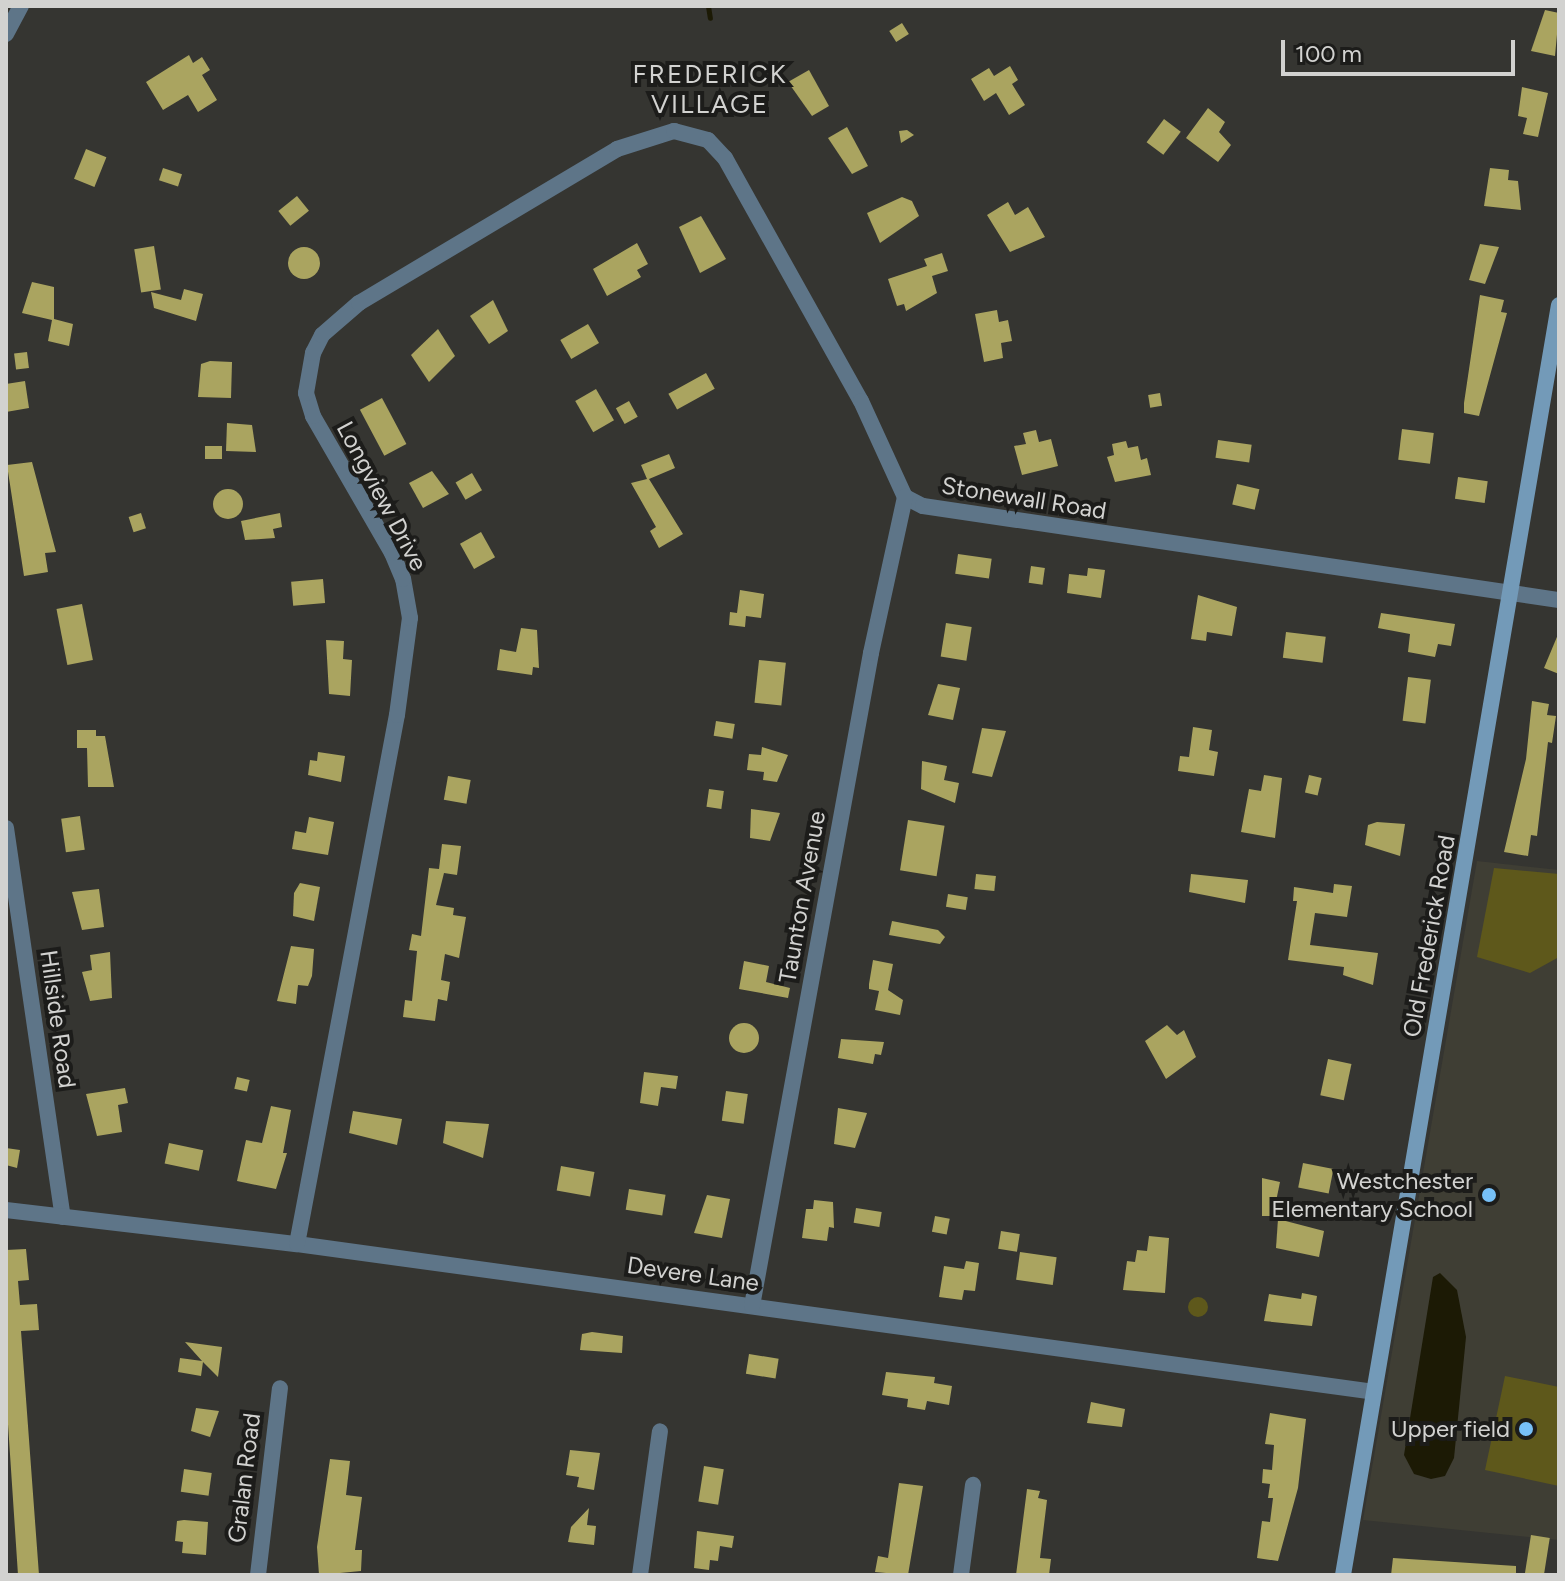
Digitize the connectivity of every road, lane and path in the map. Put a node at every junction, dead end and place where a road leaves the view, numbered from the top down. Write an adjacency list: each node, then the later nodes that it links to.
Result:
1 (21, 6): 2 (street)
2 (6, 34)
3 (692, 132): 5 (street, Stonewall Road); 11 (street, Longview Drive)
4 (1559, 305): 6 (street, Old Frederick Road)
5 (905, 497): 6 (street, Stonewall Road); 12 (street, Taunton Avenue)
6 (1512, 591): 7 (street, Stonewall Road); 14 (street, Old Frederick Road)
7 (1559, 600)
8 (6, 828): 10 (street, Hillside Road)
9 (6, 1210): 10 (street, Devere Lane)
10 (63, 1217): 11 (street, Devere Lane)
11 (297, 1244): 12 (street, Devere Lane)
12 (752, 1306): 14 (street, Devere Lane)
13 (280, 1388): 17 (street, Gralan Road)
14 (1374, 1392): 20 (street, Old Frederick Road)
15 (660, 1431): 18 (street)
16 (973, 1485): 19 (street)
17 (258, 1575)
18 (640, 1575)
19 (961, 1575)
20 (1343, 1575)

